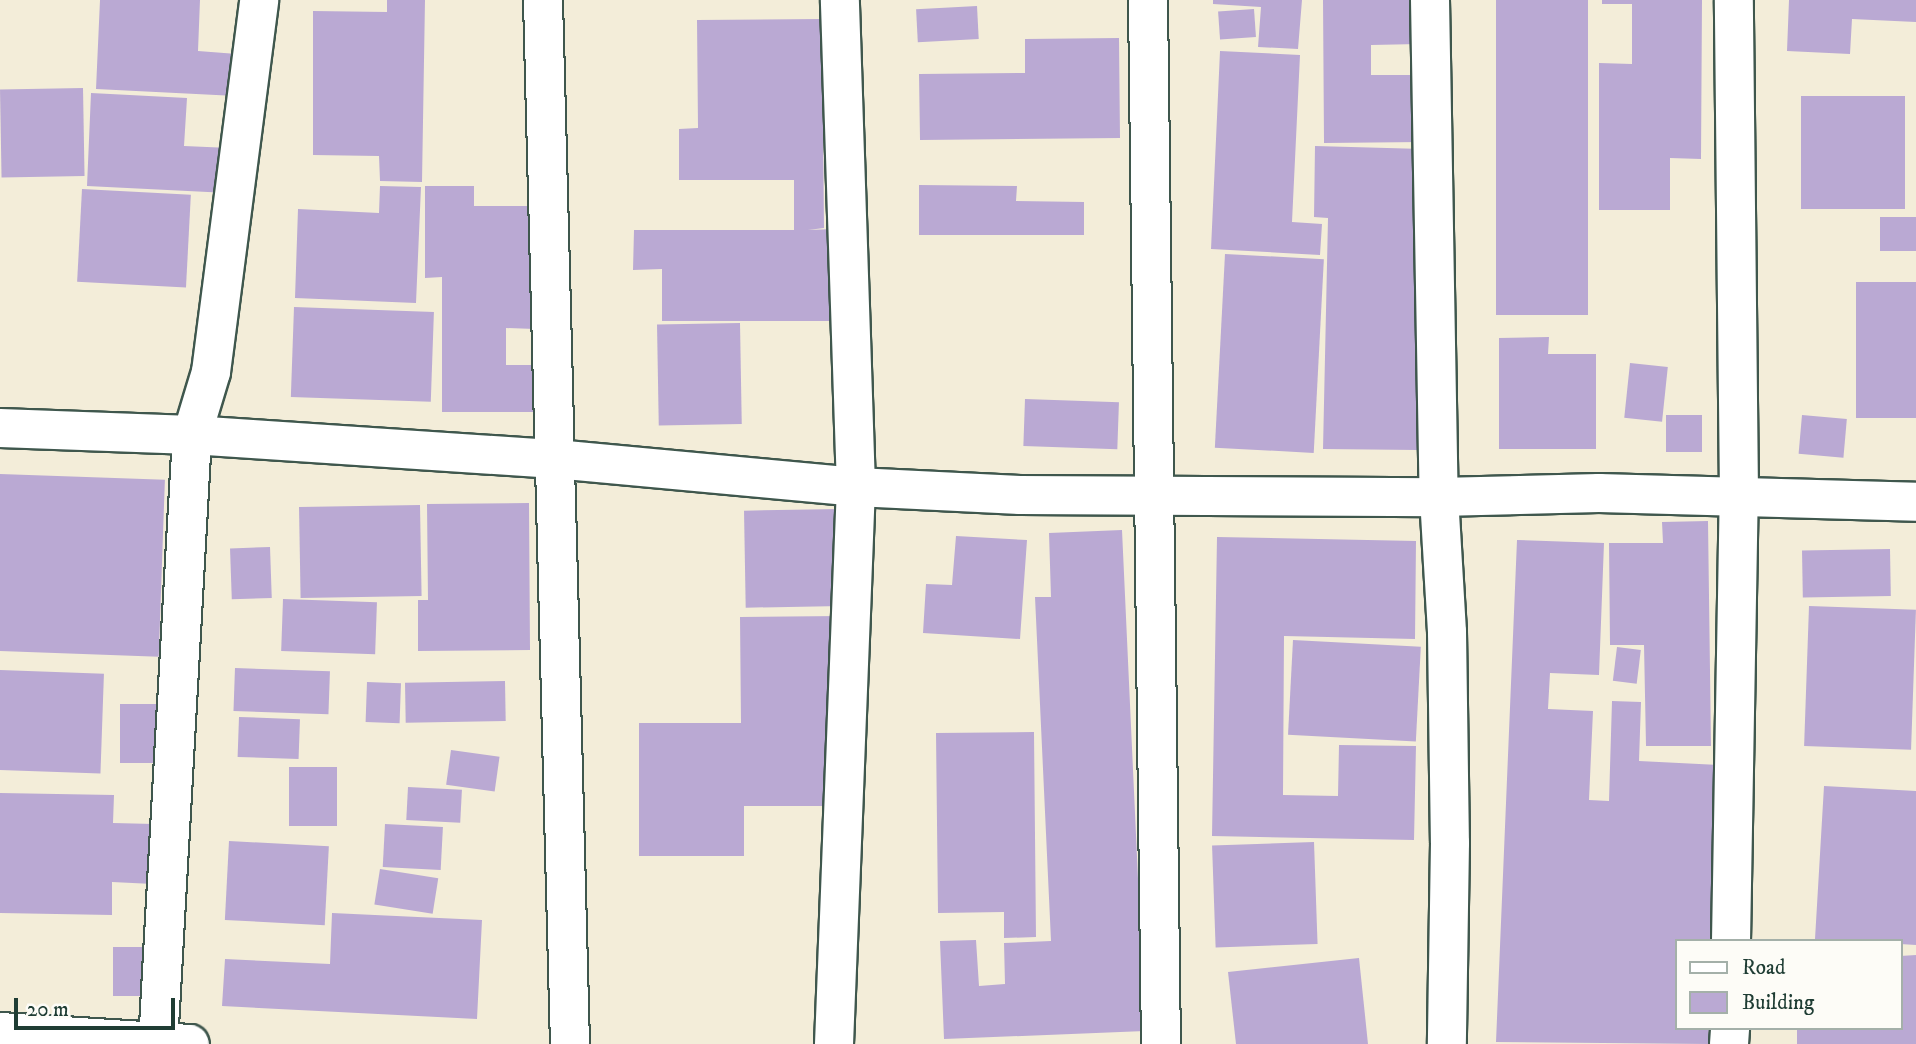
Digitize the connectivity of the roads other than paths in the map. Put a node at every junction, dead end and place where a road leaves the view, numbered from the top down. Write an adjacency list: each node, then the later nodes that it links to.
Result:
1 (259, 0): 8 (street)
2 (543, 0): 9 (street)
3 (840, 0): 10 (street)
4 (1148, 0): 11 (street)
5 (1430, 0): 13 (street)
6 (1734, 0): 12 (street)
7 (0, 428): 8 (street)
8 (192, 435): 9 (street); 17 (street)
9 (555, 459): 10 (street); 18 (street)
10 (856, 487): 11 (street); 19 (street)
11 (1152, 495): 13 (street); 20 (street)
12 (1739, 495): 13 (street); 14 (street); 15 (street)
13 (1439, 497): 21 (street)
14 (1916, 502)
15 (1731, 939)
16 (0, 1031): 17 (street)
17 (169, 1043)
18 (570, 1044)
19 (834, 1044)
20 (1161, 1044)
21 (1447, 1044)

